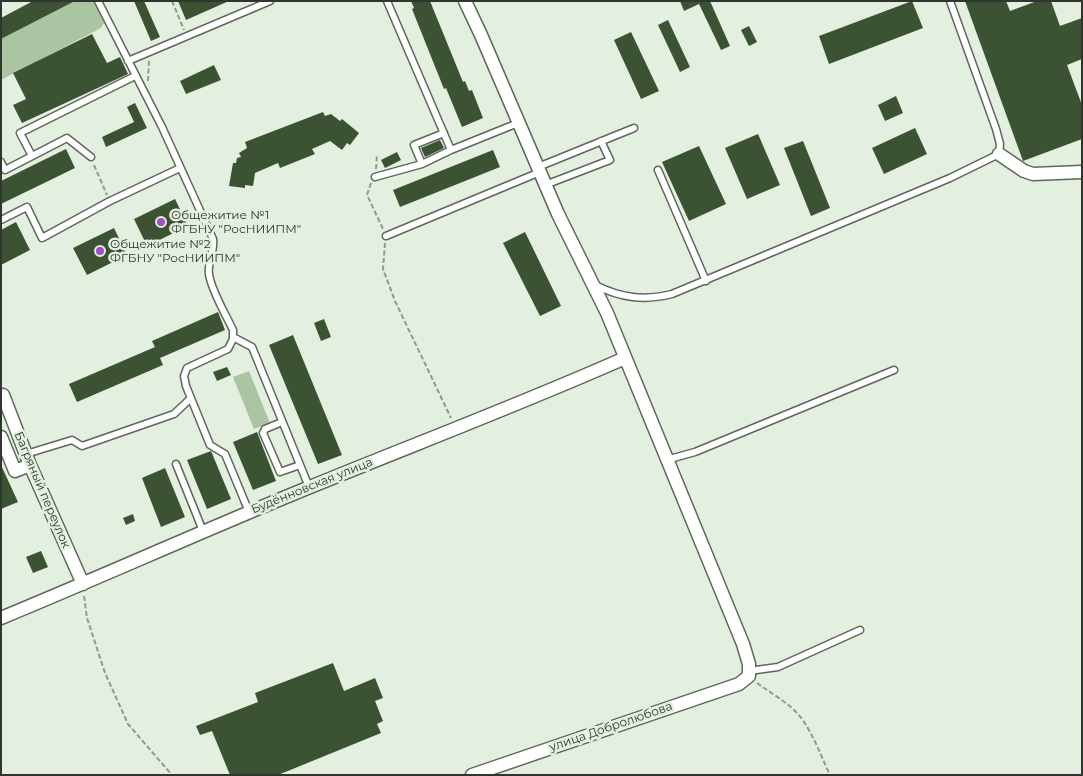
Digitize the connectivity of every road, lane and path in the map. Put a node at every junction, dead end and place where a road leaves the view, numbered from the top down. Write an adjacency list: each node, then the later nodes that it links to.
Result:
1 (98, 1): 9 (lane)
2 (172, 1): 7 (path)
3 (270, 1): 7 (lane)
4 (387, 1): 14 (lane)
5 (465, 1): 12 (street)
6 (950, 1): 18 (lane)
7 (187, 36): 8 (lane)
8 (149, 52): 9 (lane); 11 (path)
9 (128, 61): 10 (lane)
10 (136, 76): 11 (lane); 19 (lane)
11 (144, 92): 23 (lane)
12 (518, 123): 16 (lane); 24 (street)
13 (634, 128): 15 (lane)
14 (444, 133): 16 (lane); 22 (lane)
15 (601, 141): 24 (lane); 29 (lane)
16 (451, 150): 22 (lane)
17 (377, 154): 28 (path)
18 (999, 154): 27 (street); 33 (lane)
19 (32, 156): 20 (lane); 26 (lane)
20 (91, 157): 30 (path)
21 (1, 162): 26 (lane)
22 (422, 164): 28 (lane)
23 (180, 168): 30 (lane); 35 (lane)
24 (539, 169): 29 (street); 32 (lane)
25 (658, 170): 33 (lane)
26 (3, 171)
27 (1082, 172)
28 (375, 177): 32 (path)
29 (545, 185): 34 (street)
30 (110, 202): 31 (lane)
31 (1, 220)
32 (386, 236): 41 (path)
33 (706, 281): 34 (lane)
34 (592, 283): 36 (street)
35 (233, 337): 39 (lane); 40 (lane)
36 (624, 358): 41 (street, Будённовская улица); 44 (street)
37 (894, 370): 44 (lane)
38 (3, 395): 43 (street, Багряный переулок)
39 (191, 398): 43 (lane); 48 (lane)
40 (282, 422): 46 (lane); 46 (lane)
41 (455, 427): 47 (street, Будённовская улица)
42 (1, 437): 43 (street)
43 (28, 460): 50 (street, Багряный переулок)
44 (666, 460): 53 (street)
45 (176, 464): 49 (lane)
46 (300, 465): 47 (lane)
47 (309, 487): 48 (street, Будённовская улица)
48 (249, 512): 49 (street, Будённовская улица)
49 (203, 531): 50 (street, Будённовская улица)
50 (83, 584): 51 (street, Будённовская улица); 54 (path)
51 (1, 618)
52 (860, 630): 53 (lane)
53 (749, 674): 55 (street, улица Добролюбова); 56 (path)
54 (172, 775)
55 (472, 775)
56 (830, 775)

